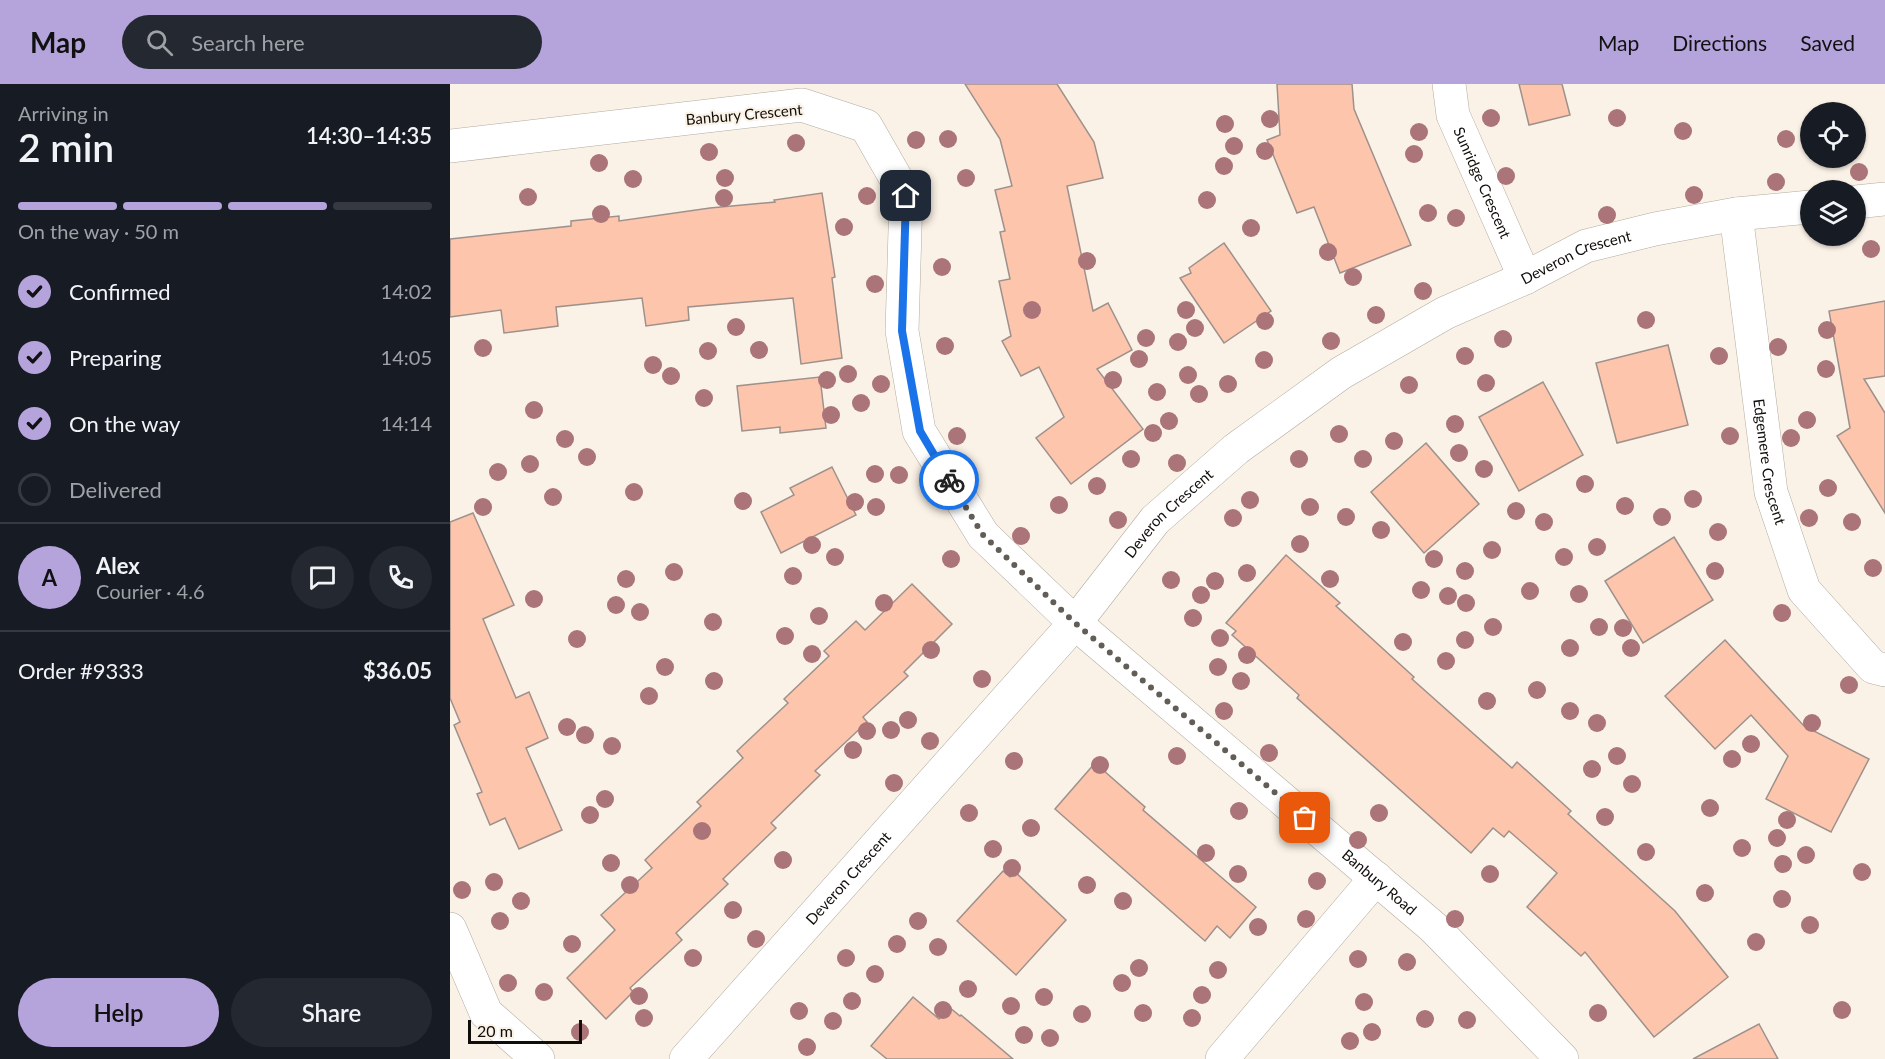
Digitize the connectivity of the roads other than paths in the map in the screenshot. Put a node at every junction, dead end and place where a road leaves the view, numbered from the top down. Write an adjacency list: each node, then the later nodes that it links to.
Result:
1 (1449, 84): 7 (street, Sunridge Crescent)
2 (450, 146): 8 (street, Banbury Crescent)
3 (1885, 199): 4 (street)
4 (1866, 201)
5 (1800, 208): 6 (street, Deveron Crescent)
6 (1736, 214): 7 (street, Deveron Crescent); 9 (street, Edgemere Crescent)
7 (1525, 278): 8 (street, Deveron Crescent)
8 (1075, 623): 10 (street, Banbury Road); 13 (street, Deveron Crescent)
9 (1885, 670)
10 (1376, 878): 14 (street); 15 (street, Banbury Road)
11 (450, 928): 12 (street)
12 (538, 1059)
13 (686, 1059)
14 (1222, 1059)
15 (1562, 1059)

